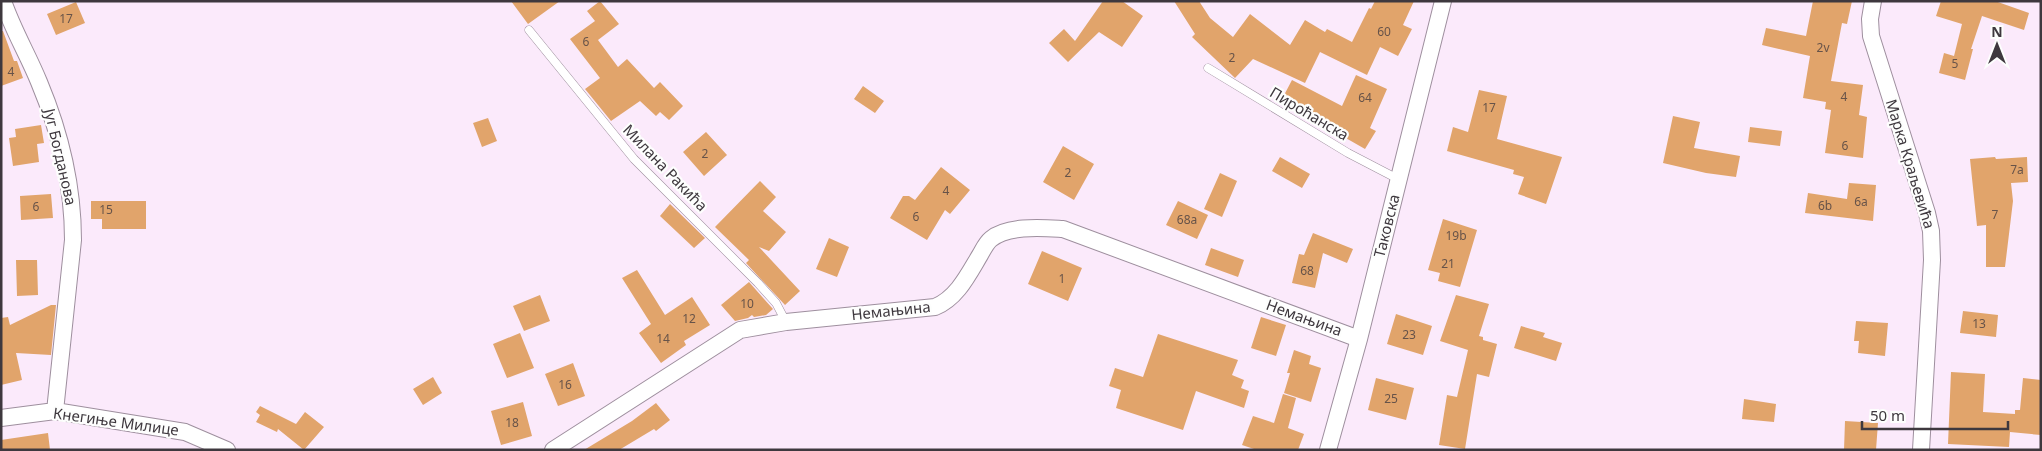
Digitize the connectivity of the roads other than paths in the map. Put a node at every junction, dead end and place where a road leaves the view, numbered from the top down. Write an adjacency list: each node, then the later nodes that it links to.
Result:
1 (3, 1): 9 (street, Југ Богданова)
2 (1443, 1): 6 (street, Таковска)
3 (1873, 1): 14 (street, Марка Краљевића)
4 (529, 30): 7 (lane, Милана Ракића)
5 (1208, 68): 6 (lane, Пироћанска)
6 (1398, 179): 8 (street, Таковска)
7 (786, 322): 8 (street, Немањина); 12 (street, Немањина)
8 (1360, 339): 13 (street, Таковска)
9 (55, 411): 10 (street, Кнегиње Милице); 11 (street, Кнегиње Милице)
10 (1, 418)
11 (227, 450)
12 (553, 450)
13 (1328, 450)
14 (1921, 450)

